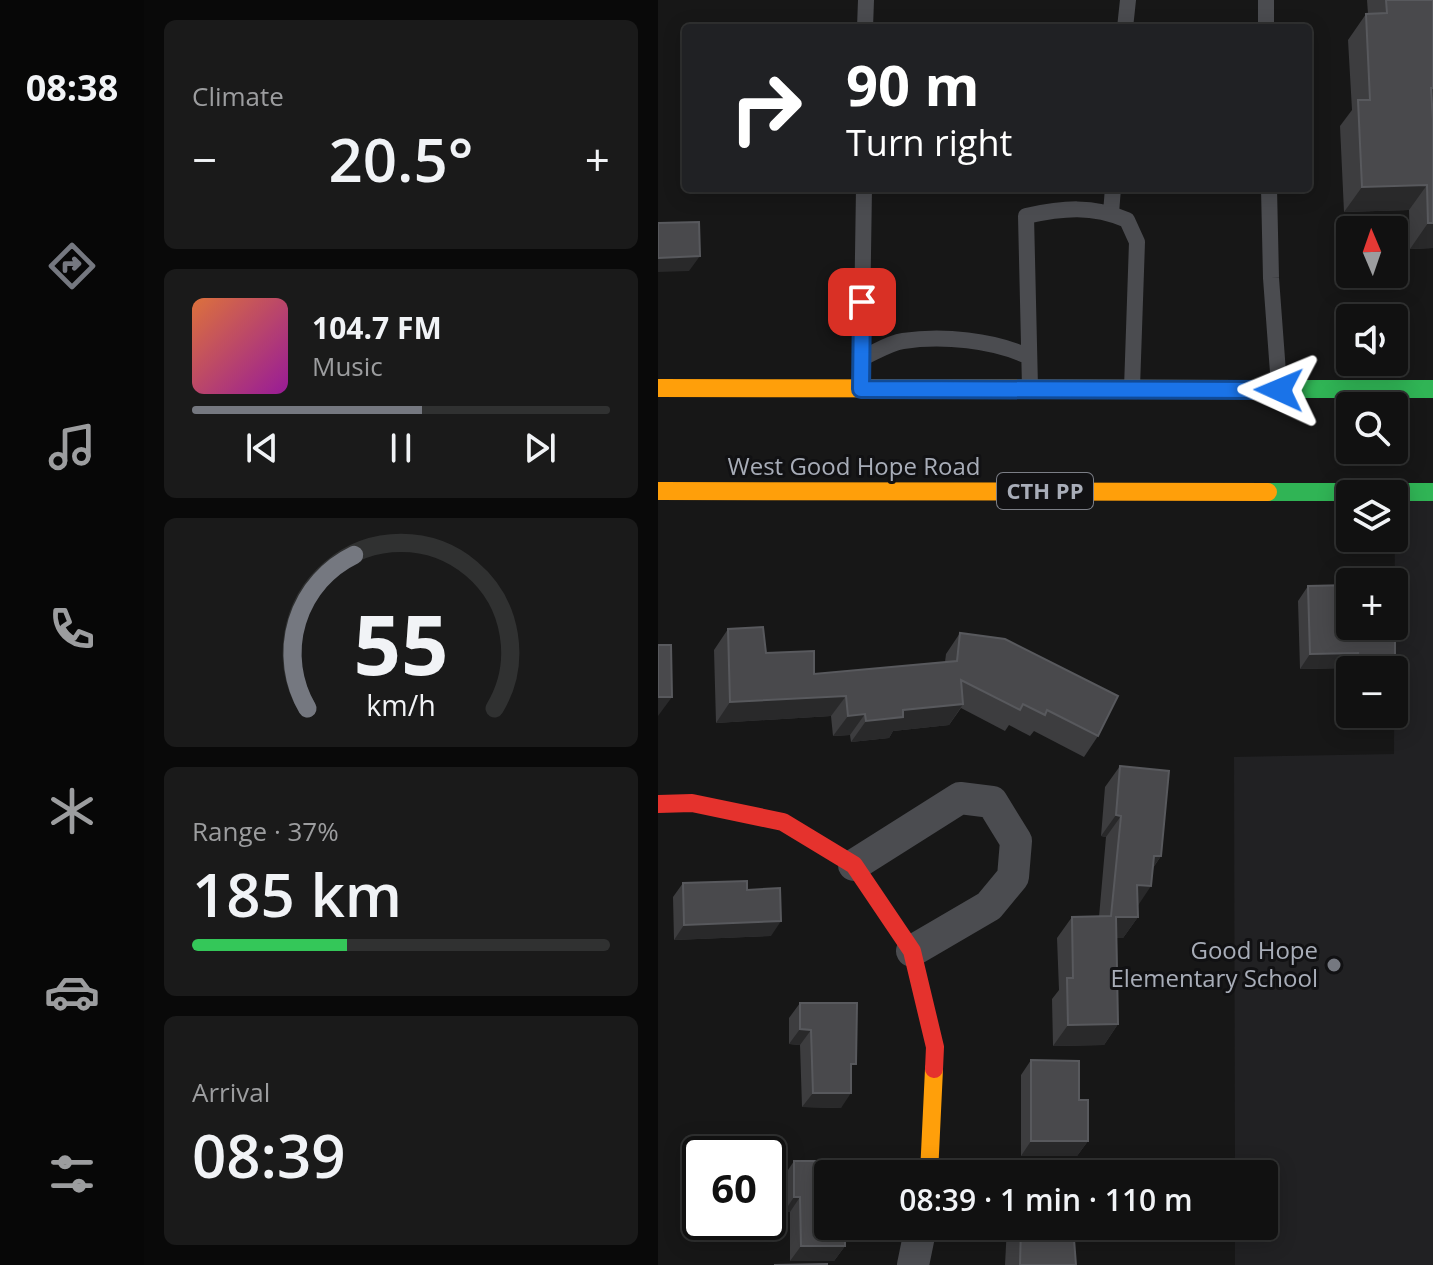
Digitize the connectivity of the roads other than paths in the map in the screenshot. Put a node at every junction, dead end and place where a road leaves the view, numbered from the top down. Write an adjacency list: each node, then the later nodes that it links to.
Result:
1 (866, 0): 4 (lane)
2 (1128, 0): 5 (lane)
3 (1266, 0): 6 (lane)
4 (865, 24)
5 (1125, 24)
6 (1266, 24)
7 (864, 192): 12 (lane)
8 (1113, 192): 10 (lane)
9 (1269, 192): 18 (lane)
10 (1111, 213): 11 (lane); 16 (lane)
11 (1029, 357): 12 (lane); 14 (lane)
12 (862, 358): 15 (lane)
13 (658, 388): 15 (main road)
14 (1030, 388): 15 (main road); 16 (main road)
15 (861, 389)
16 (1132, 389): 18 (main road)
17 (1433, 389): 18 (main road)
18 (1279, 390)
19 (658, 491): 20 (main road, West Good Hope Road / CTH PP)
20 (1433, 492)
21 (658, 804): 22 (main road)
22 (854, 865): 23 (main road); 23 (street)
23 (912, 951): 24 (main road)
24 (930, 1160)
25 (918, 1240): 26 (street)
26 (913, 1265)

